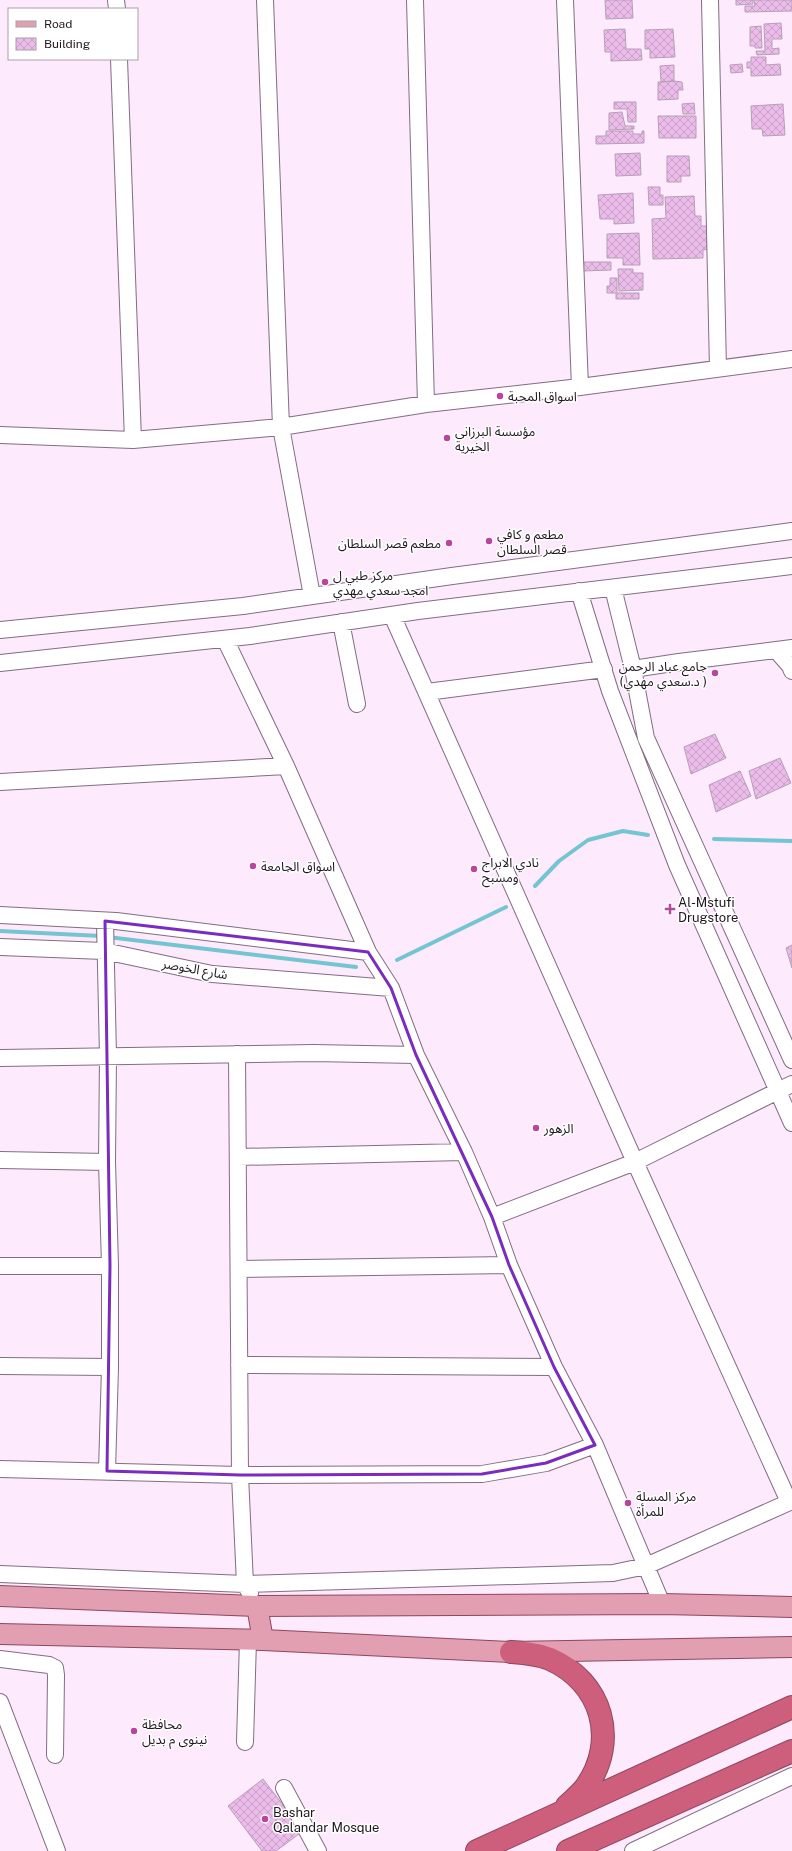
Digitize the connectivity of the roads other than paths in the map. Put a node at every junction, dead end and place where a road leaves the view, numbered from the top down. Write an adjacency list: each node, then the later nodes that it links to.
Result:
1 (265, 0): 10 (street)
2 (415, 0): 9 (street)
3 (565, 0): 8 (street)
4 (710, 0): 7 (street)
5 (119, 60): 12 (street)
6 (792, 359): 7 (street)
7 (718, 369): 8 (street)
8 (580, 387): 9 (street)
9 (426, 404): 10 (street)
10 (281, 427): 12 (street); 17 (street)
11 (0, 435): 12 (street)
12 (134, 440)
13 (792, 531): 17 (street)
14 (792, 566): 15 (street)
15 (613, 588): 16 (street); 25 (street)
16 (579, 591): 18 (street); 24 (street)
17 (312, 596): 20 (street)
18 (392, 615): 19 (street); 27 (street)
19 (341, 622): 21 (street); 28 (street)
20 (0, 630)
21 (225, 639): 23 (street); 29 (street)
22 (784, 649): 25 (street); 26 (street)
23 (0, 663)
24 (604, 669): 27 (street); 42 (street)
25 (632, 669): 41 (street)
26 (792, 671)
27 (427, 692): 48 (street)
28 (357, 704)
29 (286, 766): 30 (street); 35 (street)
30 (0, 782)
31 (0, 915): 32 (street)
32 (105, 921): 34 (street); 35 (street)
33 (0, 947): 34 (street, شارع الخوصر)
34 (104, 951): 36 (street, شارع الخوصر); 39 (street)
35 (368, 952): 36 (street)
36 (391, 988): 38 (street)
37 (237, 1054): 38 (street); 39 (street); 45 (street)
38 (416, 1055): 44 (street)
39 (108, 1056): 40 (street); 47 (street)
40 (0, 1058)
41 (792, 1060)
42 (785, 1088): 43 (street); 48 (street)
43 (792, 1123)
44 (464, 1152): 45 (street); 49 (street)
45 (238, 1157): 53 (street)
46 (0, 1160): 47 (street)
47 (107, 1162): 52 (street)
48 (635, 1162): 49 (street); 62 (street)
49 (492, 1217): 50 (street)
50 (509, 1265): 53 (street); 57 (street)
51 (0, 1266): 52 (street)
52 (110, 1266): 56 (street)
53 (239, 1269): 54 (street)
54 (239, 1365): 57 (street); 61 (street)
55 (0, 1366): 56 (street)
56 (110, 1366): 60 (street)
57 (554, 1368): 58 (street)
58 (595, 1445): 61 (street); 63 (street)
59 (0, 1469): 60 (street)
60 (107, 1471): 61 (street)
61 (240, 1475): 65 (street)
62 (791, 1501): 63 (street)
63 (646, 1566): 65 (street); 67 (street)
64 (0, 1574): 65 (street)
65 (245, 1584): 68 (street)
66 (0, 1596): 68 (main road)
67 (662, 1604): 68 (main road); 69 (main road)
68 (257, 1606): 71 (main road)
69 (792, 1607)
70 (0, 1634): 71 (main road)
71 (256, 1640): 73 (main road); 77 (street)
72 (792, 1647): 73 (main road)
73 (511, 1652): 82 (highway)
74 (0, 1659): 79 (street)
75 (0, 1702): 85 (street)
76 (792, 1707): 82 (highway)
77 (245, 1742)
78 (792, 1751): 83 (highway)
79 (55, 1755)
80 (792, 1776): 88 (street)
81 (284, 1788): 86 (street)
82 (553, 1816): 84 (highway)
83 (600, 1844): 87 (highway)
84 (487, 1849)
85 (57, 1851)
86 (318, 1851)
87 (568, 1851)
88 (633, 1851)

